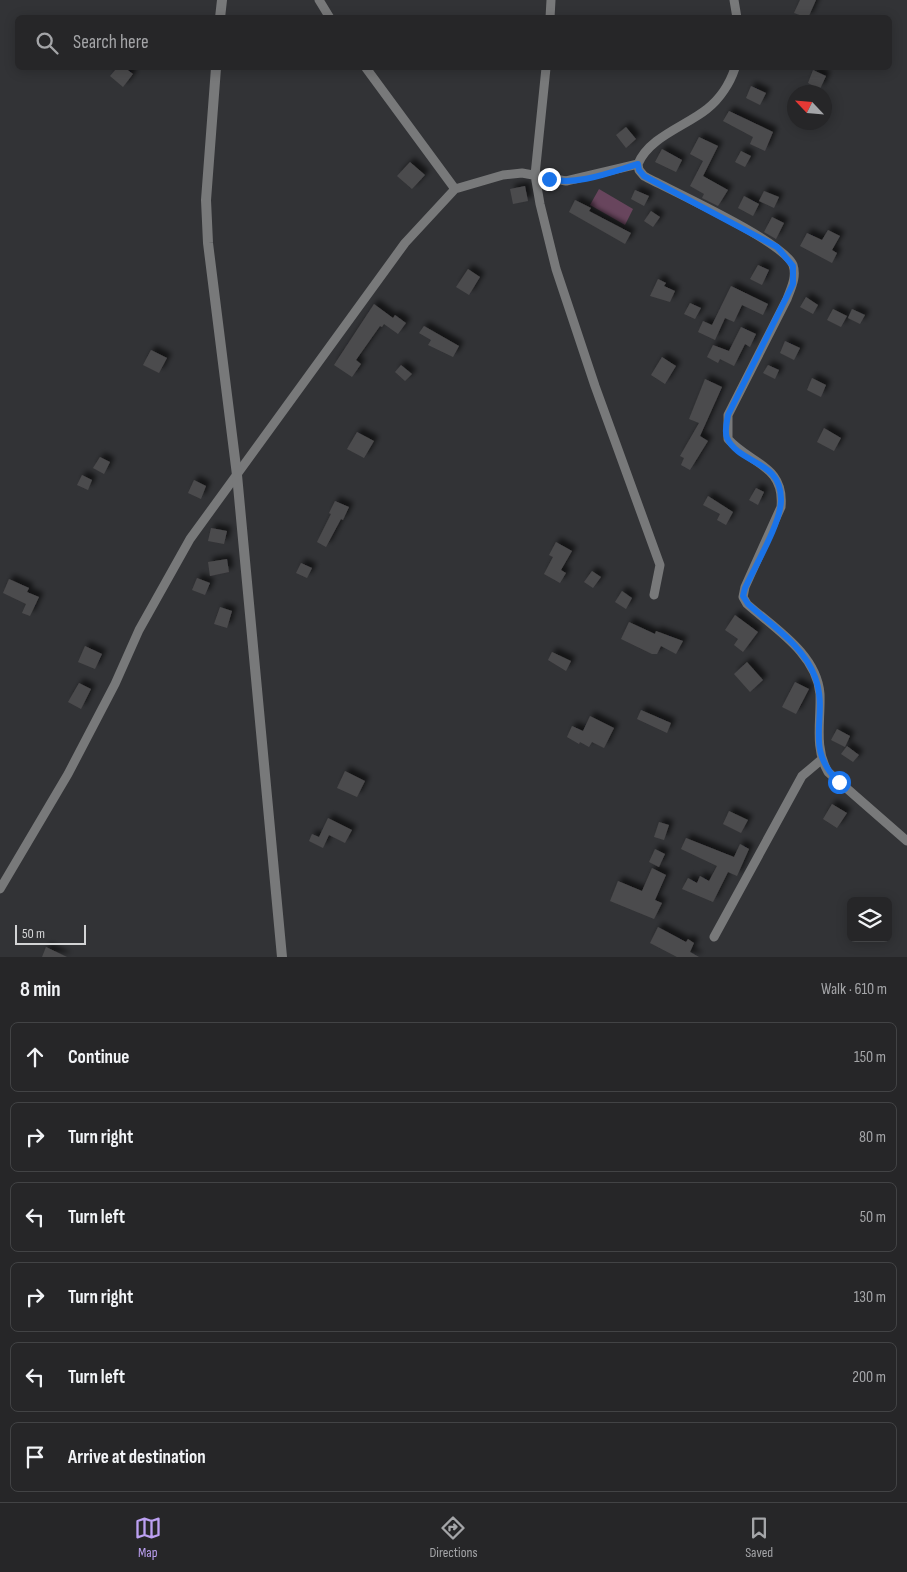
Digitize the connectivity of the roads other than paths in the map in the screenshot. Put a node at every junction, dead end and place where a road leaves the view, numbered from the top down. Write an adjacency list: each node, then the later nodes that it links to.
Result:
1 (222, 0): 5 (street)
2 (318, 0): 6 (street)
3 (551, 0): 7 (street)
4 (734, 0): 8 (street)
5 (220, 15)
6 (328, 15)
7 (550, 15)
8 (736, 15)
9 (216, 70): 16 (street)
10 (367, 70): 15 (street)
11 (546, 70): 14 (street)
12 (735, 70): 13 (street)
13 (638, 164): 14 (street); 18 (street)
14 (535, 175): 15 (street); 17 (street)
15 (455, 189): 16 (street)
16 (237, 475): 20 (street); 22 (street)
17 (654, 595)
18 (821, 760): 19 (street); 21 (street)
19 (907, 841)
20 (0, 889)
21 (714, 938)
22 (282, 957)

